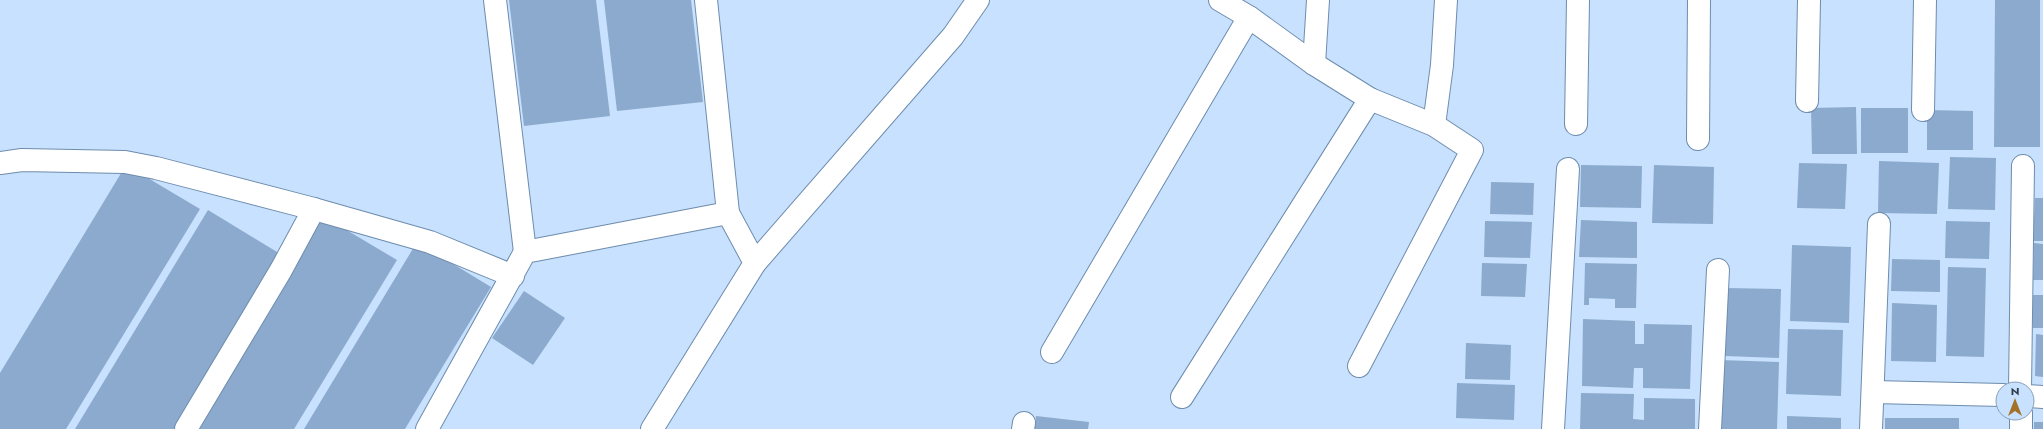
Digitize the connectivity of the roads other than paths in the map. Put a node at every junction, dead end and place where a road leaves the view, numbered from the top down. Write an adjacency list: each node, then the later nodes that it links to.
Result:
1 (495, 0): 25 (street)
2 (706, 0): 23 (street)
3 (978, 0): 26 (street)
4 (1220, 0): 11 (street)
5 (1318, 0): 12 (street)
6 (1446, 0): 17 (street)
7 (1578, 0): 16 (street)
8 (1700, 0): 18 (street)
9 (1809, 0): 14 (street)
10 (1925, 0): 15 (street)
11 (1249, 17): 12 (street); 29 (street)
12 (1314, 64): 13 (street)
13 (1370, 99): 17 (street); 34 (street)
14 (1807, 101)
15 (1923, 110)
16 (1576, 124)
17 (1434, 126): 30 (street)
18 (1698, 139)
19 (0, 163): 22 (street)
20 (2023, 166): 31 (street)
21 (1568, 169): 38 (street)
22 (314, 209): 28 (street); 35 (street)
23 (728, 213): 25 (street); 26 (street)
24 (1879, 224): 32 (street)
25 (525, 252): 28 (street)
26 (755, 263): 37 (street)
27 (1718, 270): 39 (street)
28 (513, 276): 36 (street)
29 (1052, 352)
30 (1359, 366)
31 (2020, 381)
32 (1873, 392): 33 (street); 40 (street)
33 (1995, 395)
34 (1182, 397)
35 (186, 429)
36 (427, 429)
37 (652, 429)
38 (1553, 429)
39 (1710, 429)
40 (1871, 429)

